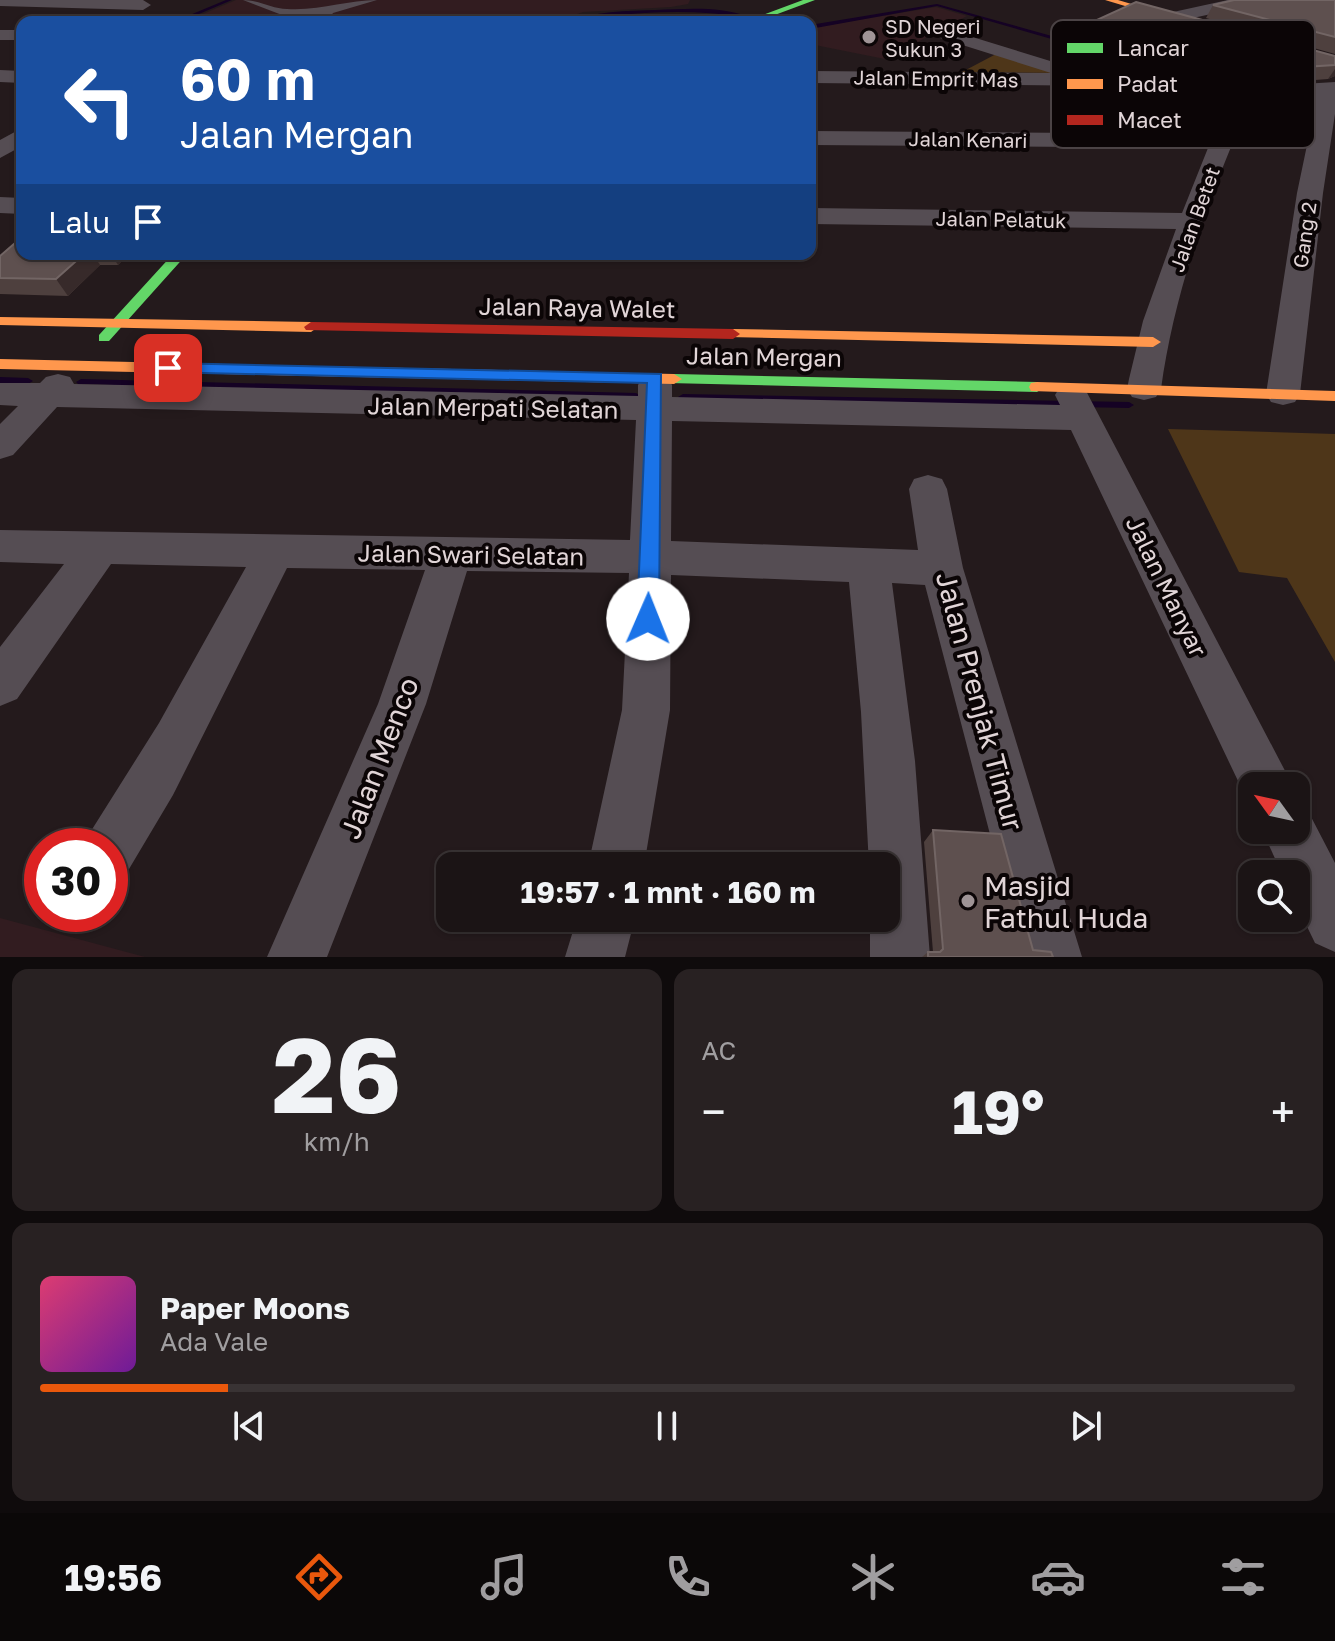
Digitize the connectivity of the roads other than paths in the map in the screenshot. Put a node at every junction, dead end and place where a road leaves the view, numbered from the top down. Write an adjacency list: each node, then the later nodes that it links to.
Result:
1 (247, 0): 9 (lane)
2 (265, 0): 9 (lane)
3 (373, 0): 8 (lane)
4 (811, 0): 12 (street)
5 (1109, 0): 13 (street)
6 (1251, 0): 13 (street)
7 (0, 1): 10 (street)
8 (330, 11): 9 (lane); 11 (lane)
9 (290, 12)
10 (130, 16)
11 (326, 16)
12 (765, 16)
13 (1170, 18): 14 (street)
14 (1178, 20)
15 (943, 33): 16 (street)
16 (992, 49): 17 (street); 19 (street)
17 (1051, 68)
18 (816, 77): 19 (street, Jalan Emprit Mas)
19 (945, 79): 20 (street, Jalan Emprit Mas)
20 (1051, 80)
21 (1324, 99): 36 (street, Gang 2)
22 (816, 138): 23 (street, Jalan Kenari)
23 (1051, 140)
24 (1219, 148): 26 (street, Jalan Betet)
25 (816, 216): 26 (street, Jalan Pelatuk)
26 (1192, 221): 30 (street, Jalan Betet)
27 (175, 260): 29 (street)
28 (0, 321): 29 (street, Jalan Raya Walet)
29 (117, 323): 30 (street, Jalan Raya Walet); 32 (street)
30 (1153, 342): 33 (street, Jalan Betet)
31 (0, 364): 32 (street, Jalan Mergan)
32 (77, 366): 35 (street, Jalan Mergan); 37 (street)
33 (1144, 389): 36 (street); 39 (street)
34 (0, 394): 37 (street, Jalan Merpati Selatan)
35 (654, 394): 37 (street, Jalan Merpati Selatan); 39 (street, Jalan Merpati Selatan); 46 (street)
36 (1283, 394): 38 (street)
37 (47, 396): 40 (street)
38 (1335, 396)
39 (1075, 402): 50 (street, Jalan Manyar)
40 (0, 446)
41 (928, 489): 48 (street, Jalan Prenjak Timur)
42 (0, 546): 43 (street, Jalan Swari Selatan)
43 (99, 549): 44 (street, Jalan Swari Selatan); 49 (street)
44 (275, 550): 45 (street, Jalan Swari Selatan); 51 (street)
45 (451, 554): 46 (street, Jalan Swari Selatan); 56 (street, Jalan Menco)
46 (649, 557): 47 (street, Jalan Swari Selatan); 53 (street)
47 (868, 566): 48 (street, Jalan Swari Selatan); 58 (street)
48 (942, 568): 59 (street, Jalan Prenjak Timur)
49 (0, 684)
50 (1260, 772)
51 (124, 828)
52 (1296, 844): 54 (street)
53 (619, 852)
54 (1335, 923)
55 (602, 932): 57 (street)
56 (297, 957)
57 (595, 957)
58 (900, 957)
59 (1052, 957)

